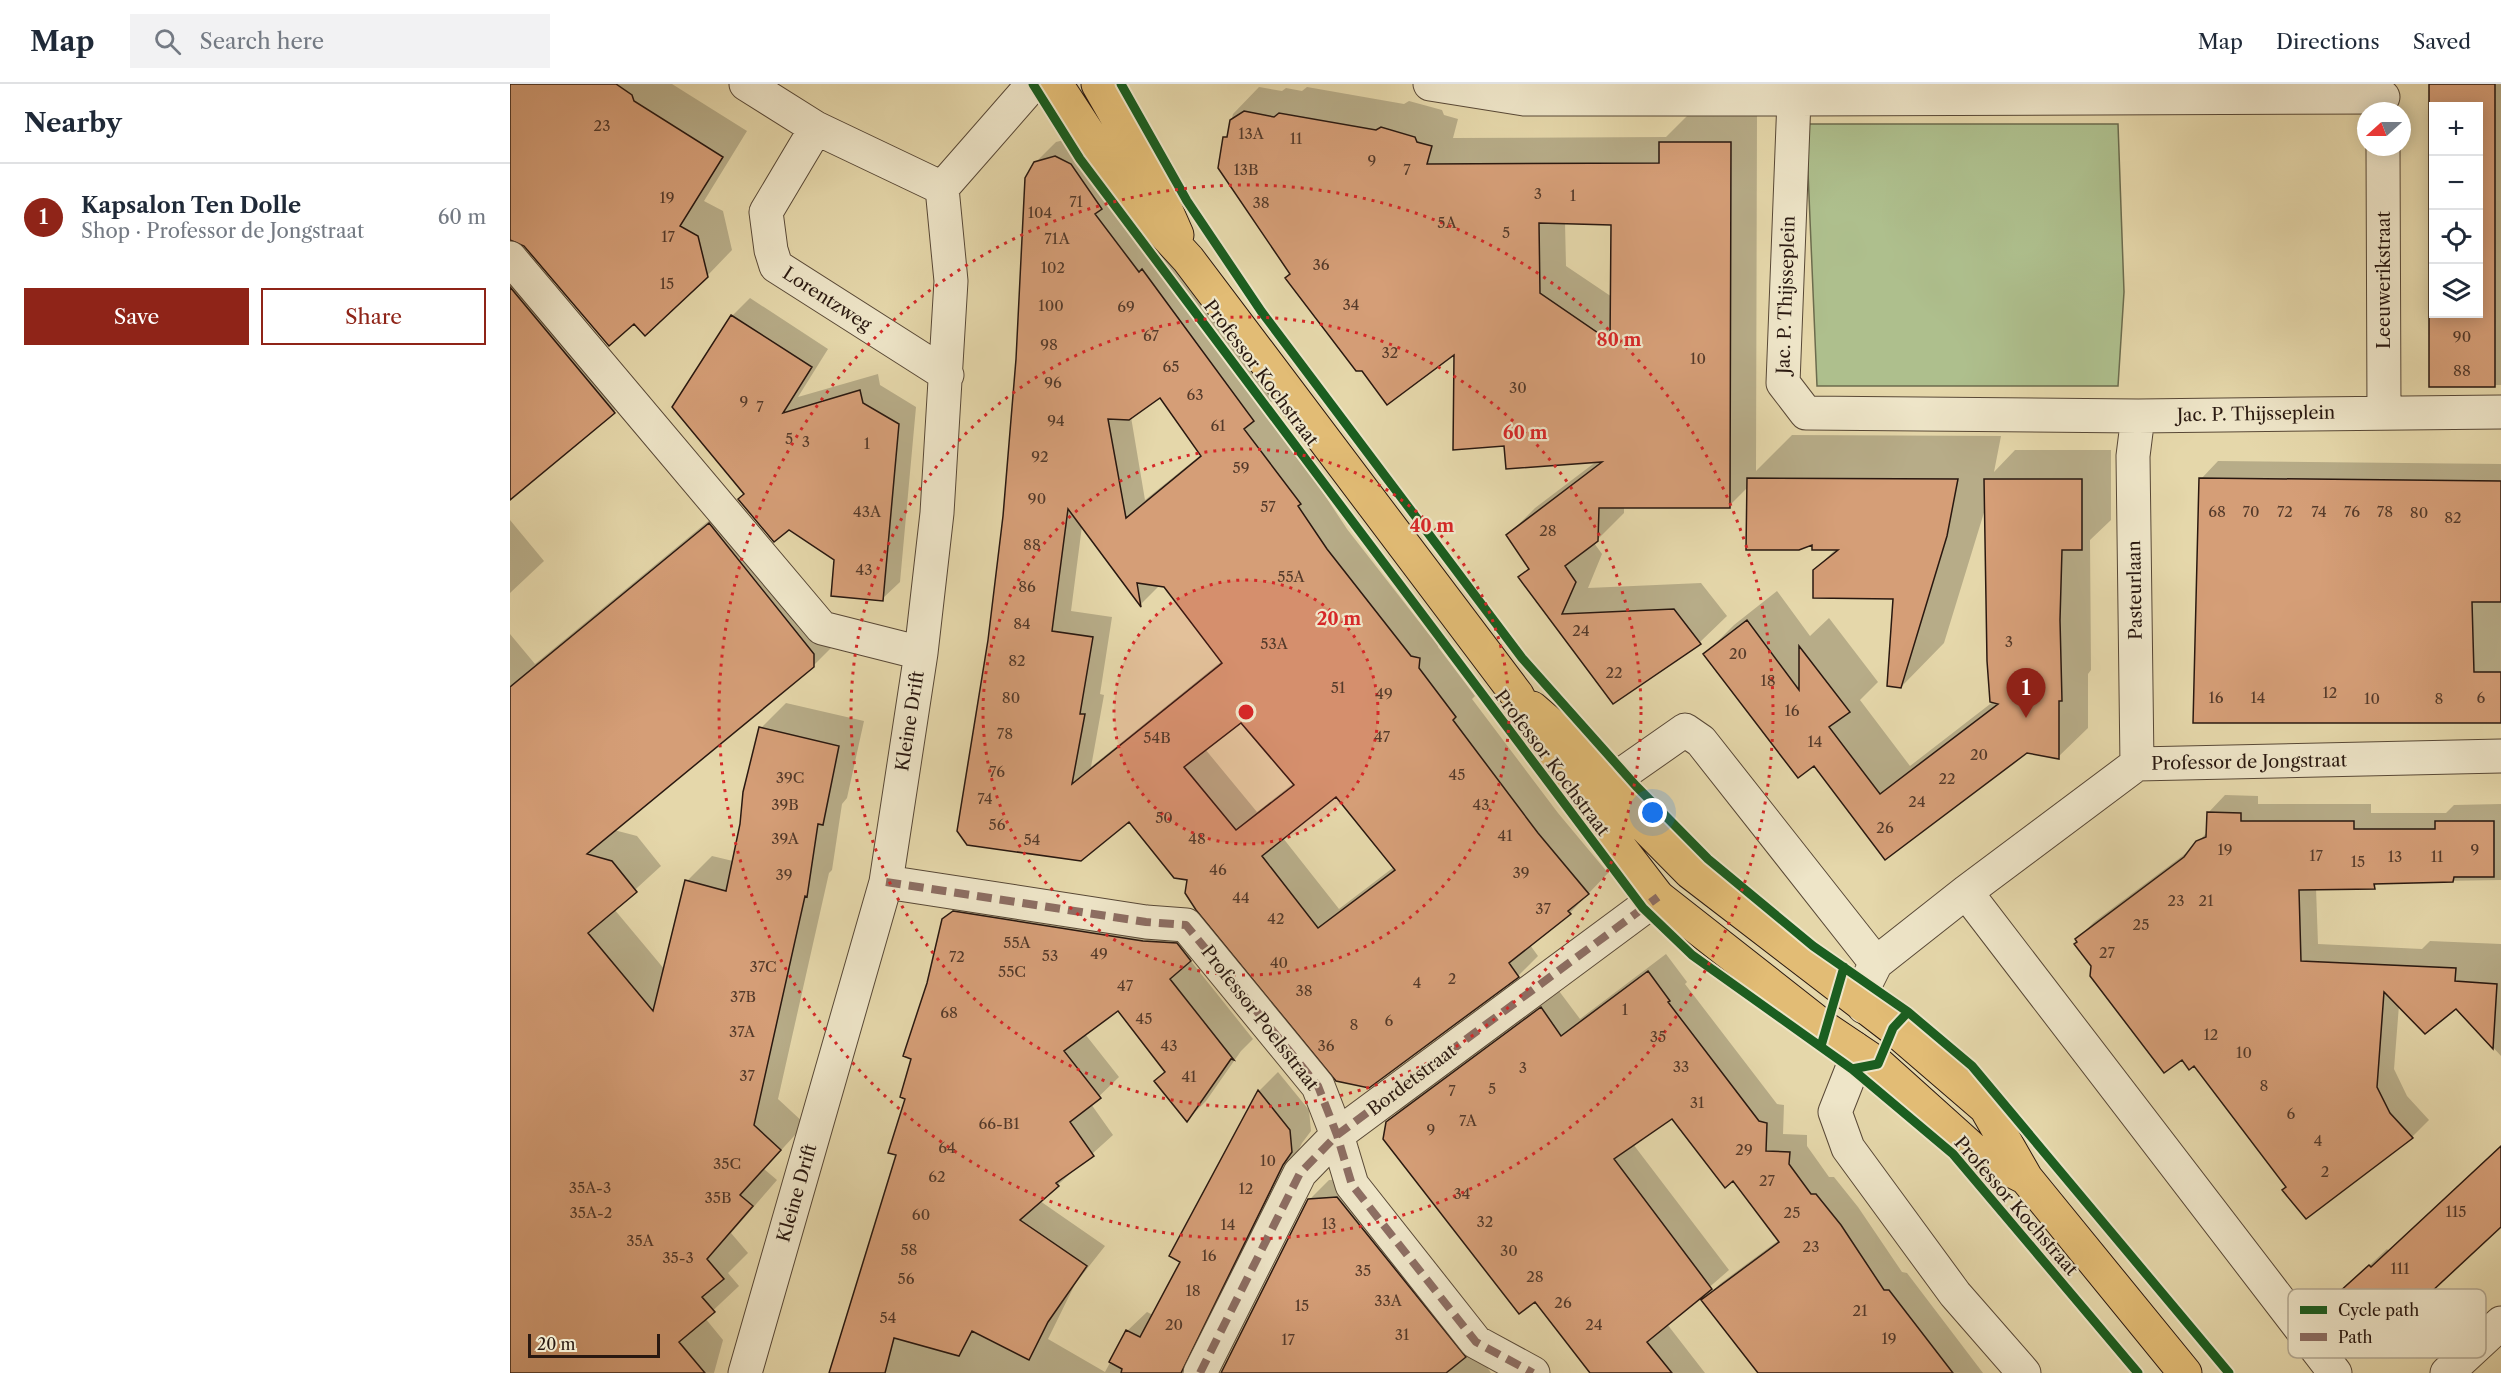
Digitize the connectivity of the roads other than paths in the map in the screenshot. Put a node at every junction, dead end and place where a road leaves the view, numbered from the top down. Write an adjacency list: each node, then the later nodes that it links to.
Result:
1 (746, 84): 8 (street)
2 (1033, 84): 10 (street)
3 (1056, 84): 12 (main road, Professor Kochstraat)
4 (1098, 84): 12 (main road, Professor Kochstraat)
5 (1430, 84): 6 (street)
6 (1794, 92): 7 (street); 16 (street, Jac. P. Thijsseplein)
7 (2383, 97)
8 (816, 128): 10 (street); 13 (street, Lorentzweg)
9 (2383, 156): 15 (street, Leeuwerikstraat)
10 (942, 188): 13 (street, Kleine Drift)
11 (510, 258): 17 (street)
12 (1188, 259): 18 (main road, Professor Kochstraat)
13 (947, 375): 17 (street, Kleine Drift)
14 (2501, 412): 15 (street, Jac. P. Thijsseplein)
15 (2384, 413): 16 (street, Jac. P. Thijsseplein)
16 (2138, 416): 20 (street, Pasteurlaan)
17 (921, 653): 22 (street, Kleine Drift)
18 (1517, 695): 21 (main road, Professor Kochstraat); 24 (main road, Professor Kochstraat)
19 (2501, 756): 20 (street, Professor de Jongstraat)
20 (2137, 764): 23 (street, Professor de Jongstraat)
21 (1605, 786): 25 (street, Professor Kochstraat); 26 (main road, Professor Kochstraat)
22 (886, 882): 28 (street, Professor Poelsstraat); 35 (street, Kleine Drift)
23 (1966, 892): 25 (street); 30 (street)
24 (1658, 897): 27 (main road, Professor Kochstraat); 28 (street, Bordetstraat)
25 (1876, 963): 26 (street)
26 (1864, 1007): 29 (main road, Professor Kochstraat)
27 (1854, 1048): 29 (main road, Professor Kochstraat); 38 (street)
28 (1337, 1135): 36 (street, Bordetstraat); 37 (street, Professor Poelsstraat)
29 (2026, 1178): 39 (main road, Professor Kochstraat)
30 (2288, 1312)
31 (2501, 1323): 32 (street)
32 (2486, 1337)
33 (2323, 1358): 40 (street)
34 (2463, 1358): 41 (street)
35 (746, 1373)
36 (1200, 1373)
37 (1533, 1373)
38 (2024, 1373)
39 (2185, 1373)
40 (2335, 1373)
41 (2447, 1373)

